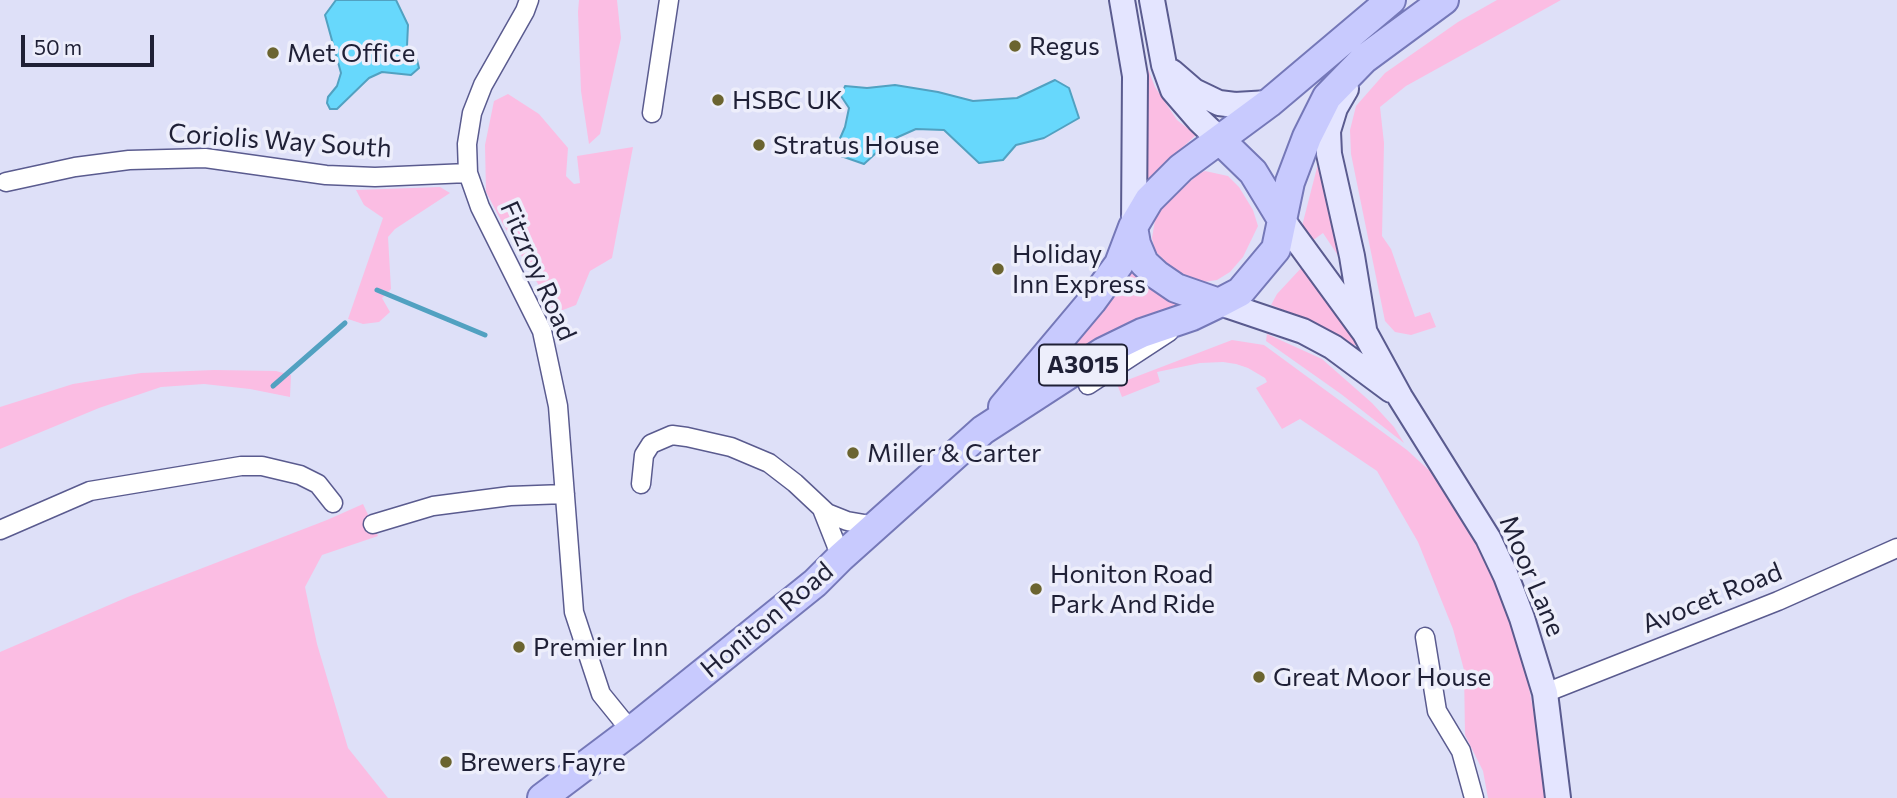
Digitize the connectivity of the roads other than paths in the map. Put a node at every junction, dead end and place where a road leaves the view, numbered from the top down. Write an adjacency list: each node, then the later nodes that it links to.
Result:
1 (529, 0): 12 (street, Fitzroy Road)
2 (669, 0): 10 (street)
3 (1122, 0): 15 (main road)
4 (1152, 0): 8 (main road)
5 (1391, 0): 9 (main road)
6 (1444, 0): 7 (main road)
7 (1364, 59): 14 (main road); 18 (main road)
8 (1164, 65): 9 (main road); 11 (main road)
9 (1269, 103): 11 (main road)
10 (652, 113)
11 (1220, 140): 14 (main road); 15 (main road)
12 (468, 173): 13 (street, Coriolis Way South); 23 (street, Fitzroy Road)
13 (6, 182)
14 (1281, 218): 16 (main road); 18 (main road, Moor Lane)
15 (1133, 226): 16 (main road); 21 (main road, Honiton Road)
16 (1219, 303): 17 (main road, Honiton Road / A3015); 20 (main road, Moor Lane)
17 (1192, 316): 19 (street, Honiton Road); 21 (main road, Honiton Road / A3015)
18 (1365, 333): 20 (main road, Moor Lane)
19 (1088, 385)
20 (1400, 397): 32 (main road, Moor Lane)
21 (983, 430): 27 (main road, Honiton Road)
22 (641, 484): 25 (street)
23 (565, 494): 26 (street); 33 (street, Fitzroy Road)
24 (333, 503): 28 (street)
25 (821, 509): 27 (street); 30 (street)
26 (373, 524)
27 (876, 526): 30 (main road, Honiton Road)
28 (0, 530)
29 (1897, 548): 32 (street, Avocet Road)
30 (841, 557): 33 (main road, Honiton Road)
31 (1425, 637): 35 (street)
32 (1545, 693): 36 (main road, Moor Lane)
33 (631, 731): 34 (main road, Honiton Road)
34 (542, 798)
35 (1474, 798)
36 (1558, 798)

